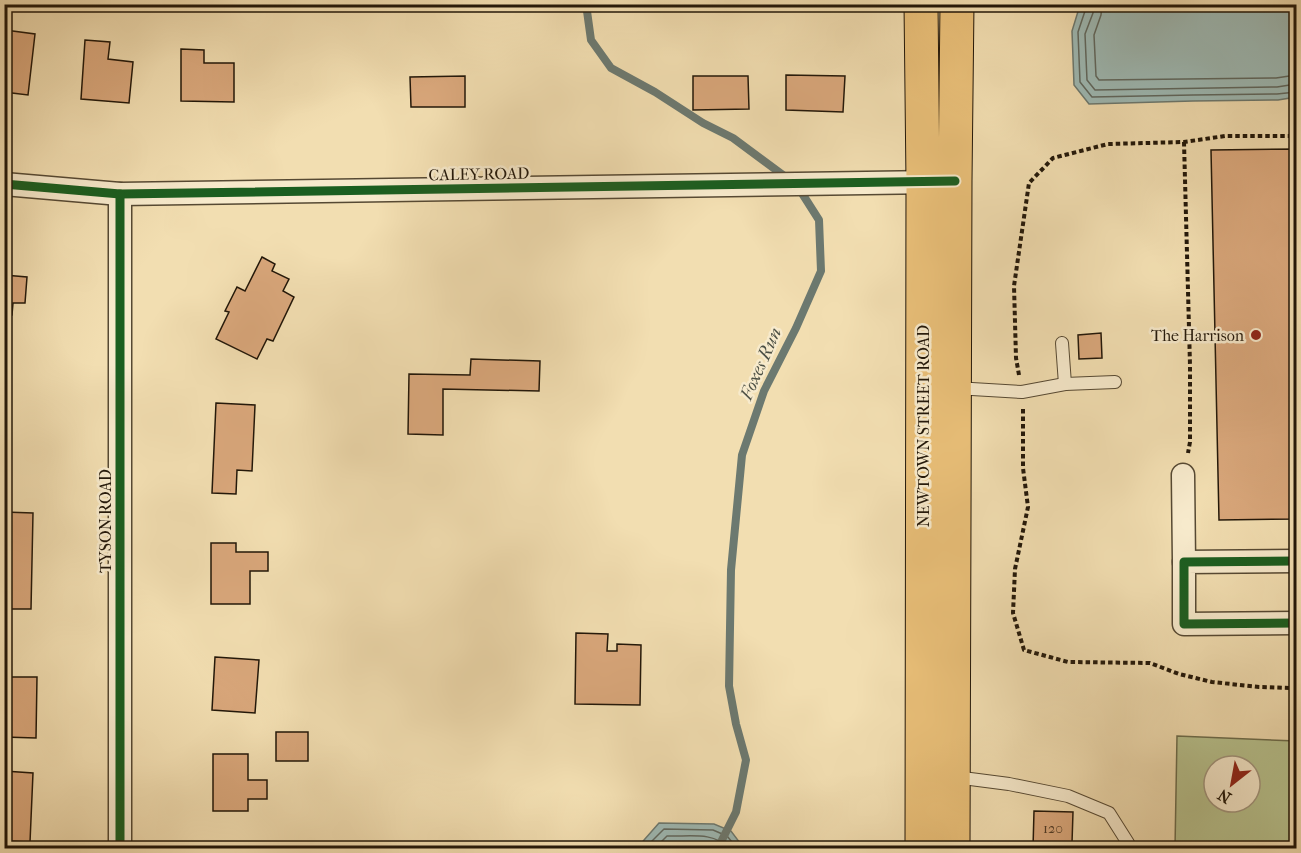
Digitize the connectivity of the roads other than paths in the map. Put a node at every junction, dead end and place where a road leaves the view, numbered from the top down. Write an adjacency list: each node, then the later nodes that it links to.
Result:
1 (921, 4): 3 (main road, NEWTOWN STREET ROAD)
2 (957, 4): 3 (main road, NEWTOWN STREET ROAD)
3 (939, 182): 5 (street, CALEY ROAD); 9 (main road, NEWTOWN STREET ROAD); 16 (main road, NEWTOWN STREET ROAD)
4 (4, 184): 5 (street, CALEY ROAD)
5 (120, 194): 15 (street, TYSON ROAD)
6 (1062, 342): 8 (lane)
7 (1114, 382): 8 (lane)
8 (1065, 384): 9 (lane)
9 (954, 388): 14 (main road, NEWTOWN STREET ROAD)
10 (1183, 475): 12 (street)
11 (1296, 561): 12 (street)
12 (1184, 562): 13 (street)
13 (1296, 623)
14 (954, 777): 17 (main road, NEWTOWN STREET ROAD); 18 (lane)
15 (120, 849)
16 (922, 849)
17 (953, 849)
18 (1127, 849)

